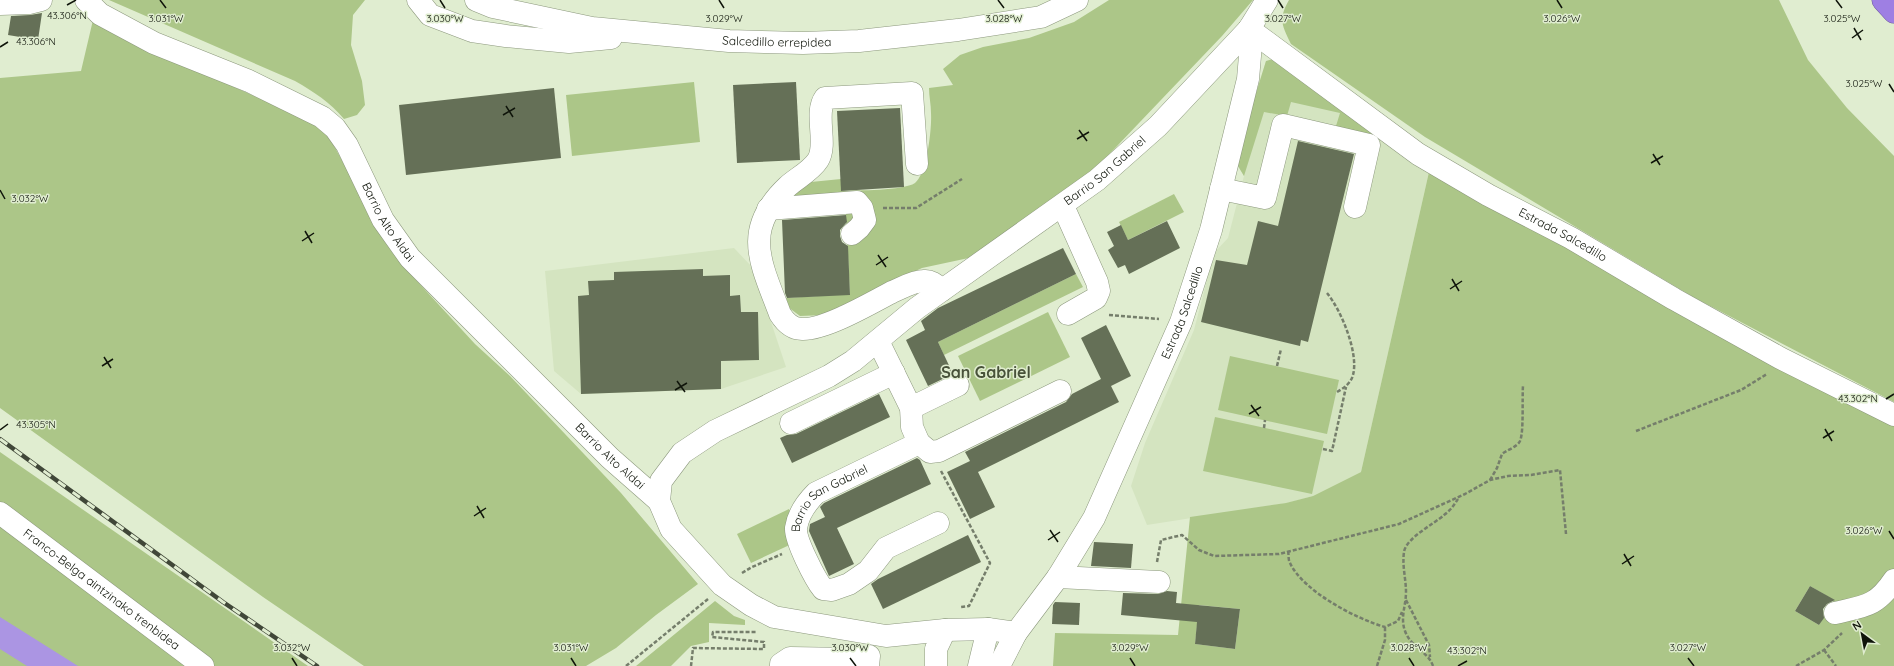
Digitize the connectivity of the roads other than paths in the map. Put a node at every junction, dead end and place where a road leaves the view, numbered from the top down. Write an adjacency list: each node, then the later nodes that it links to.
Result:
1 (41, 0): 8 (street)
2 (86, 0): 28 (street, Barrio Alto Aldai)
3 (418, 0): 11 (street)
4 (476, 0): 11 (street, Salcedillo errepidea)
5 (1077, 0): 11 (street, Salcedillo errepidea)
6 (1267, 0): 10 (street)
7 (1883, 0): 9 (highway)
8 (0, 4)
9 (1894, 12)
10 (1248, 29): 13 (street, Estrada Salcedillo); 14 (street, Barrio San Gabriel); 25 (street, Estrada Salcedillo)
11 (638, 32)
12 (917, 164): 16 (street)
13 (1221, 189): 15 (street); 31 (street, Estrada Salcedillo)
14 (1062, 206): 18 (street, Barrio San Gabriel); 19 (street)
15 (1355, 207)
16 (768, 209): 17 (street); 18 (street)
17 (852, 234)
18 (942, 290): 20 (street, Barrio San Gabriel)
19 (1068, 314)
20 (878, 340): 21 (street); 28 (street, Barrio San Gabriel)
21 (894, 373): 24 (street); 26 (street)
22 (958, 385): 24 (street)
23 (1060, 391): 27 (street, Barrio San Gabriel)
24 (911, 408): 27 (street)
25 (1894, 415)
26 (791, 423)
27 (925, 448): 30 (street, Barrio San Gabriel)
28 (659, 501): 38 (street)
29 (0, 512): 40 (street, Franco-Belga aintzinako trenbidea)
30 (938, 523)
31 (1058, 577): 33 (street); 37 (street, Estrada Salcedillo)
32 (1894, 580): 34 (street)
33 (1151, 582)
34 (1840, 621)
35 (988, 629): 36 (street); 37 (street); 43 (street)
36 (945, 630): 38 (street); 42 (street)
37 (1016, 633): 44 (street, Estrada Salcedillo)
38 (886, 636): 39 (street)
39 (869, 661): 41 (street)
40 (203, 666)
41 (781, 666)
42 (936, 666)
43 (979, 666)
44 (1000, 666)

